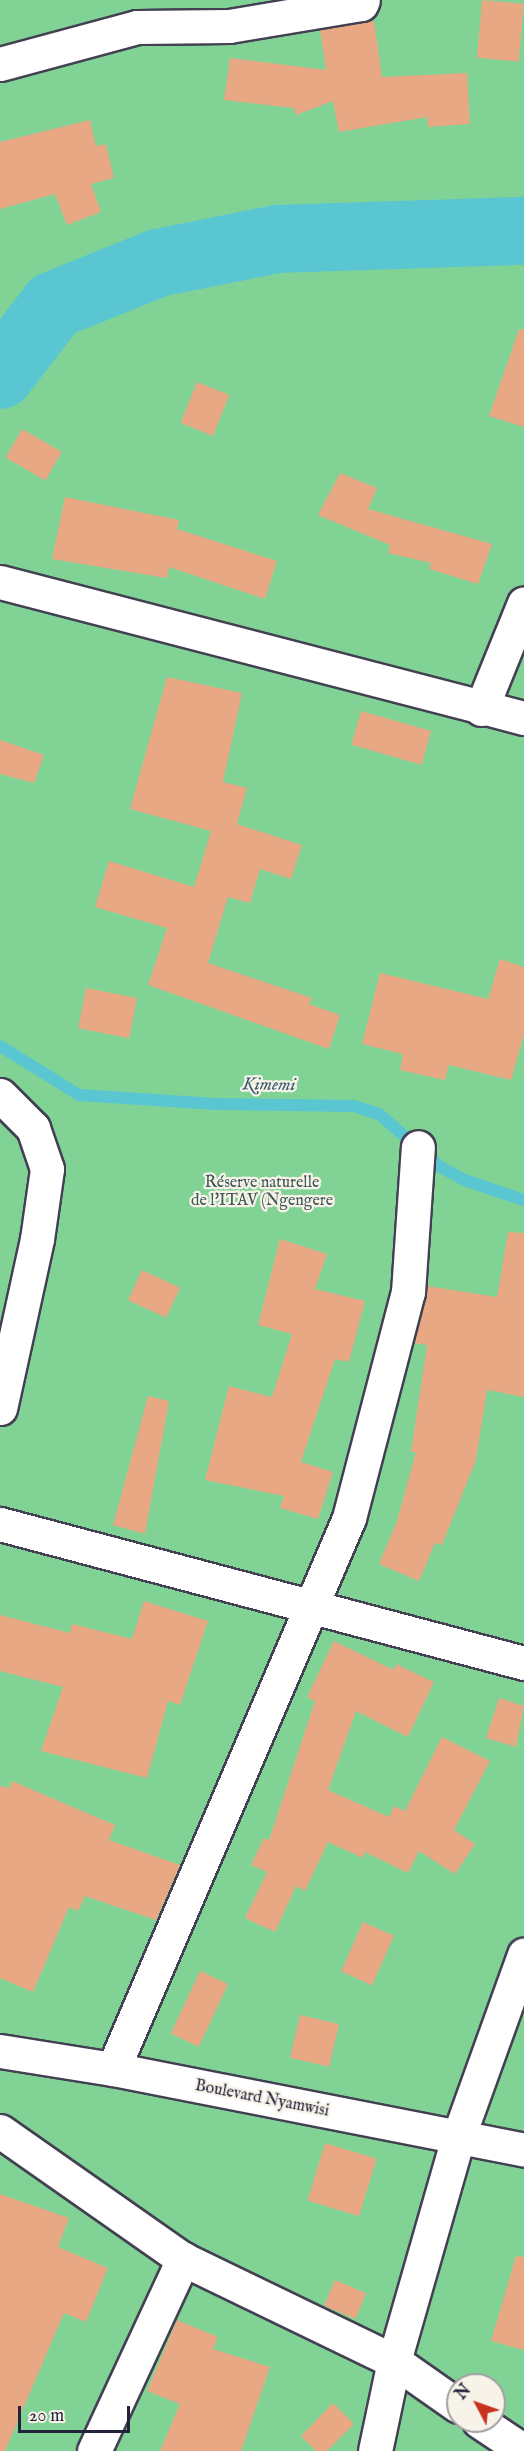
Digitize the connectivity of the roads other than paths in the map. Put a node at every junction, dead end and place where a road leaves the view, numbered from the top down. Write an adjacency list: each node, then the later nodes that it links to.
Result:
1 (363, 0): 2 (street)
2 (0, 64)
3 (0, 582): 5 (street)
4 (524, 603): 5 (street)
5 (480, 709): 6 (street)
6 (524, 718)
7 (0, 1095): 9 (street)
8 (418, 1147): 11 (street)
9 (0, 1408)
10 (0, 1524): 11 (street)
11 (314, 1607): 12 (street); 15 (street)
12 (524, 1663)
13 (524, 1955): 17 (street)
14 (0, 2051): 15 (street, Boulevard Nyamwisi)
15 (113, 2069): 17 (street, Boulevard Nyamwisi)
16 (0, 2131): 19 (street)
17 (458, 2138): 18 (street, Boulevard Nyamwisi); 20 (street)
18 (524, 2150)
19 (183, 2259): 20 (street); 23 (street)
20 (394, 2361): 21 (street); 24 (street)
21 (446, 2398)
22 (497, 2433): 25 (street)
23 (94, 2451)
24 (375, 2451)
25 (524, 2451)

